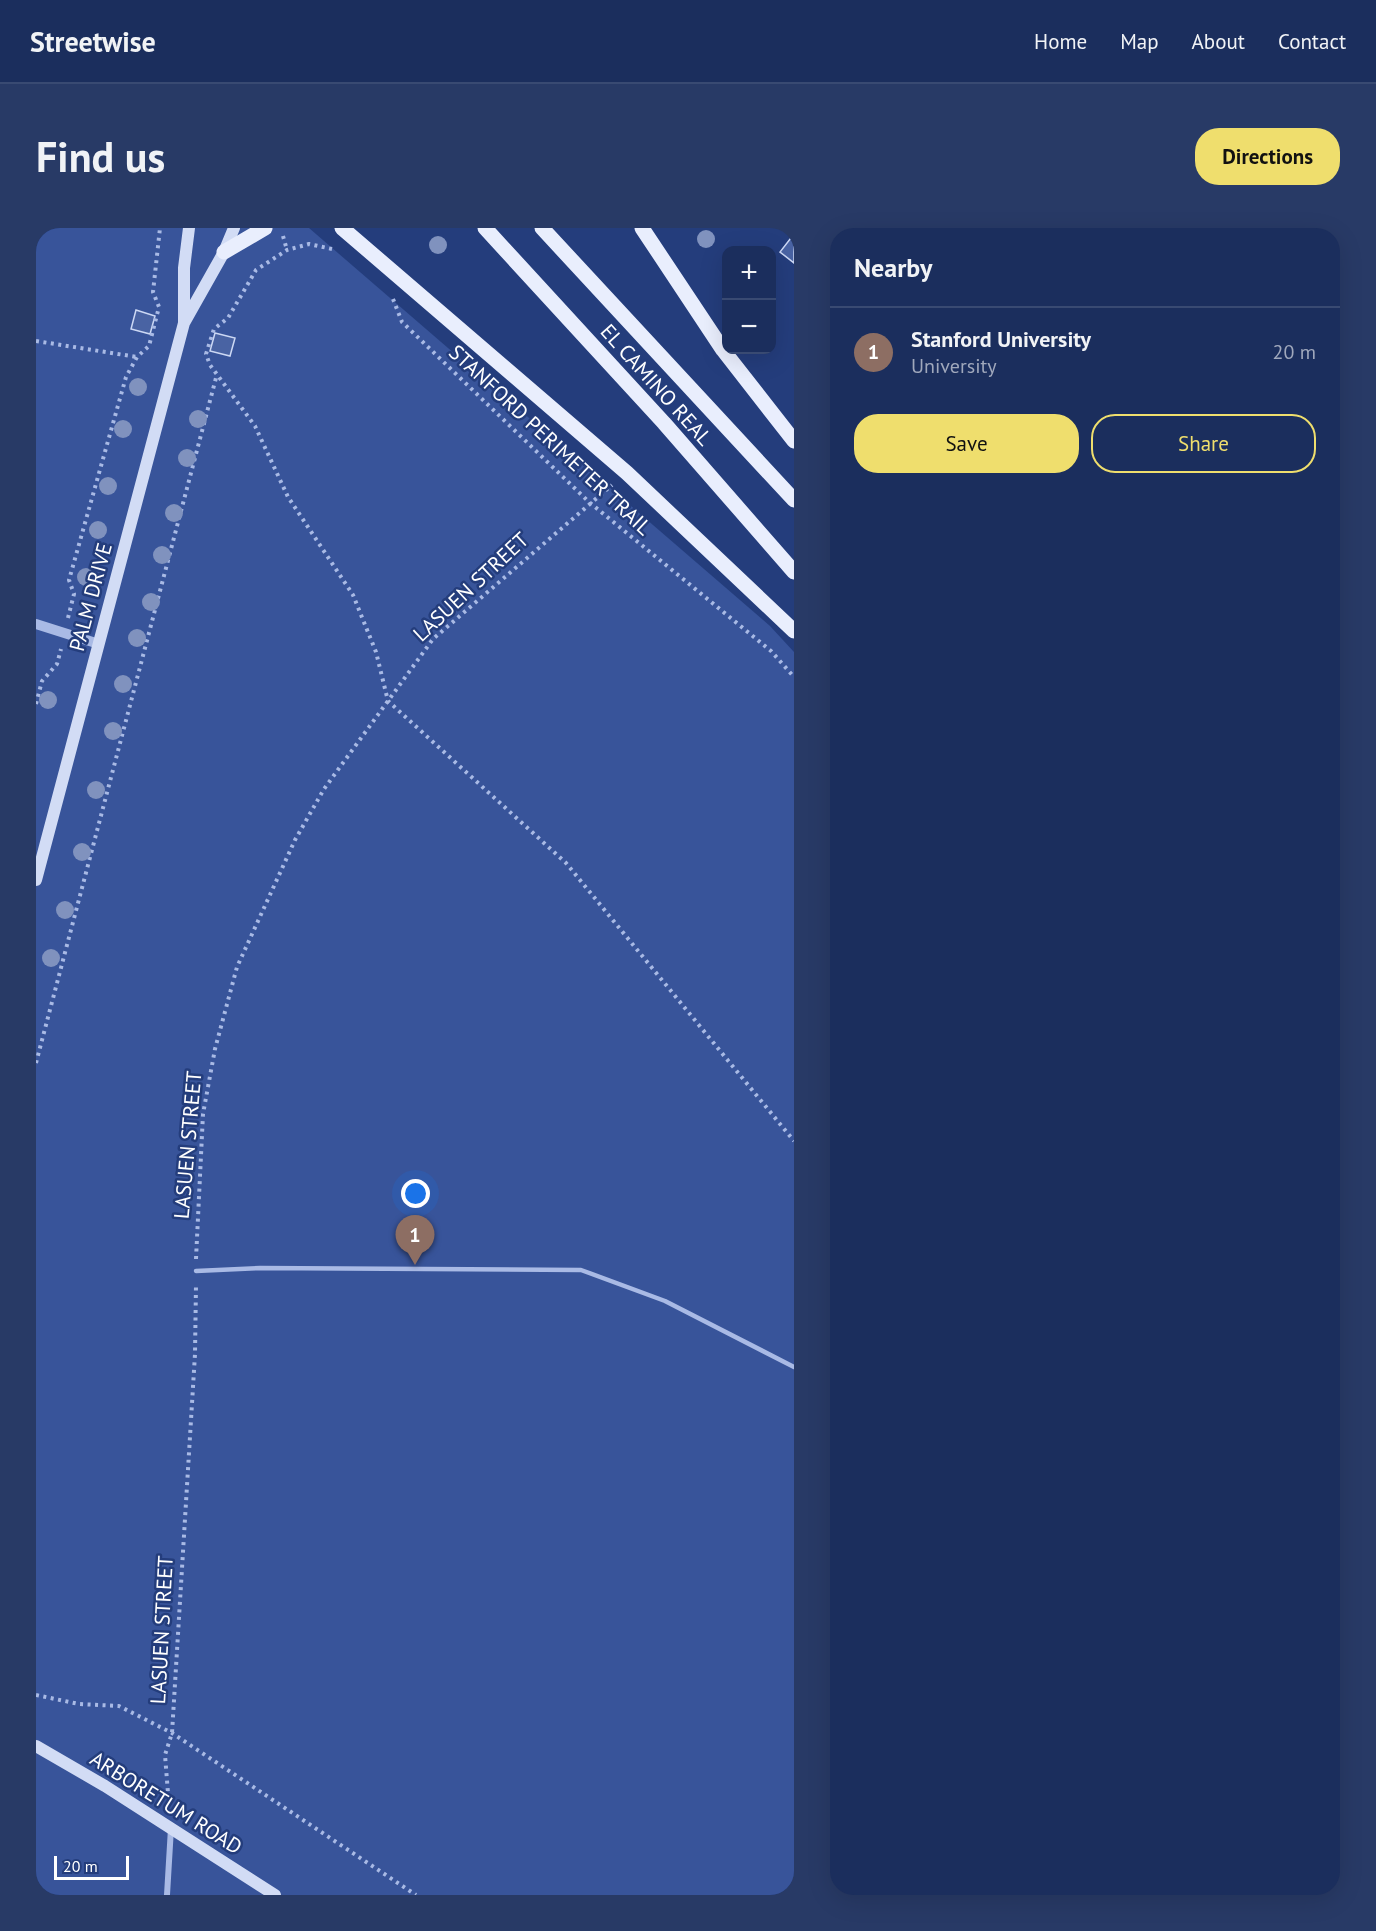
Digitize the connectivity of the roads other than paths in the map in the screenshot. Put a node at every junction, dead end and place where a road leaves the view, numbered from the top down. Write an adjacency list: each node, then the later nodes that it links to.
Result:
1 (189, 228): 9 (main road, PALM DRIVE)
2 (234, 228): 8 (main road, PALM DRIVE)
3 (265, 228): 8 (main road)
4 (342, 228): 14 (main road)
5 (485, 228): 12 (main road, EL CAMINO REAL)
6 (542, 228): 11 (main road, EL CAMINO REAL)
7 (642, 228): 10 (main road)
8 (224, 252): 9 (main road, PALM DRIVE)
9 (184, 323): 15 (main road, PALM DRIVE)
10 (794, 441)
11 (794, 500)
12 (794, 572)
13 (36, 624): 15 (street)
14 (794, 631)
15 (99, 644): 16 (main road, PALM DRIVE)
16 (36, 880)
17 (196, 1271): 18 (lane)
18 (794, 1367)
19 (36, 1746): 20 (main road, ARBORETUM ROAD)
20 (171, 1828): 21 (street); 22 (main road, ARBORETUM ROAD)
21 (167, 1895)
22 (275, 1895)

